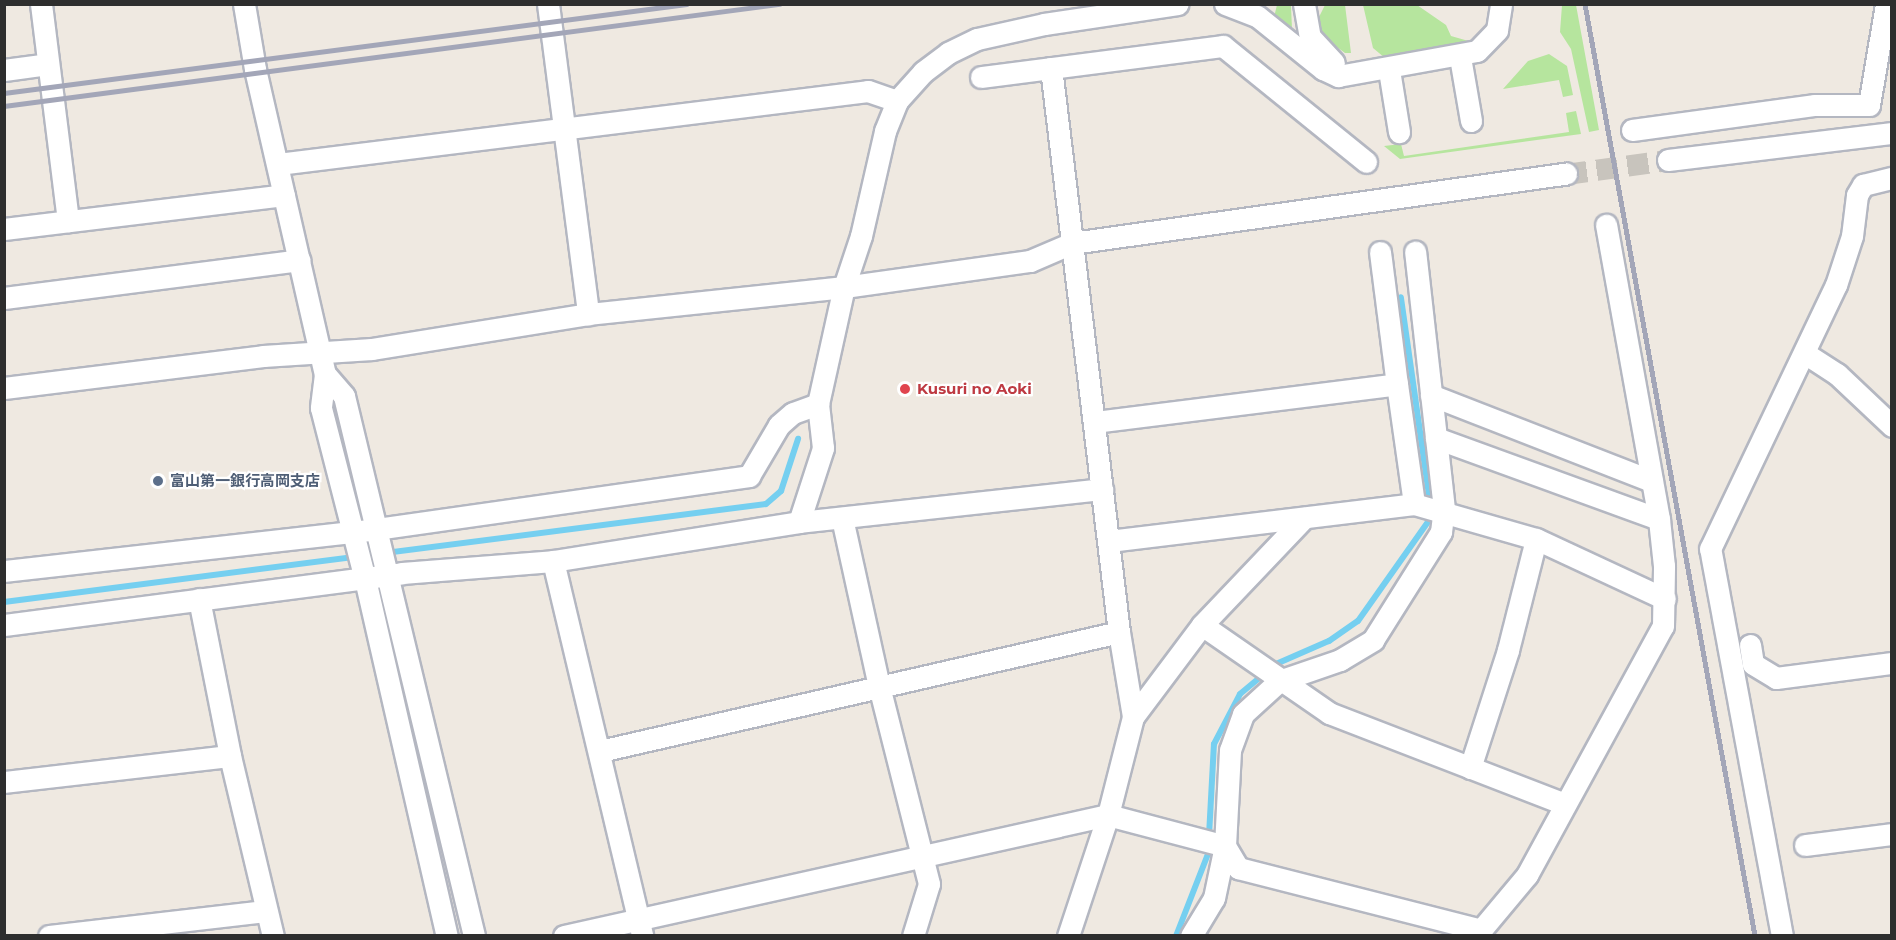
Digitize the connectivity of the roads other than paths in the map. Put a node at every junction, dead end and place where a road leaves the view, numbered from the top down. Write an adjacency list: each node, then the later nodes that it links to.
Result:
1 (41, 4): 11 (street)
2 (244, 4): 25 (street)
3 (548, 4): 19 (street)
4 (1178, 4): 9 (street)
5 (1225, 4): 15 (street)
6 (1304, 4): 15 (street)
7 (1501, 4): 10 (street)
8 (1886, 4): 20 (street)
9 (1042, 14): 17 (street)
10 (1460, 57): 14 (street); 18 (street)
11 (48, 64): 13 (street); 29 (street)
12 (1050, 68): 16 (street); 24 (street); 32 (street)
13 (4, 70)
14 (1389, 70): 15 (street); 21 (street)
15 (1361, 75)
16 (981, 77)
17 (897, 101): 19 (street); 36 (street)
18 (1471, 121)
19 (563, 128): 25 (street); 38 (street)
20 (1632, 130)
21 (1399, 132)
22 (1892, 133): 23 (street)
23 (1668, 160)
24 (1366, 162)
25 (278, 164): 28 (street)
26 (1566, 174): 32 (street)
27 (1892, 178): 39 (street)
28 (284, 195): 29 (street); 35 (street)
29 (68, 221): 31 (street)
30 (1606, 225): 48 (street)
31 (4, 229)
32 (1072, 243): 36 (street); 45 (street)
33 (1380, 252): 41 (street)
34 (1415, 252): 43 (street)
35 (300, 260): 37 (street); 40 (street)
36 (844, 287): 38 (street); 44 (street)
37 (4, 298)
38 (588, 314): 40 (street)
39 (1806, 354): 46 (street); 95 (street)
40 (323, 364): 42 (street); 56 (street); 57 (street)
41 (1397, 384): 45 (street); 50 (street)
42 (4, 388)
43 (1431, 395): 47 (street); 48 (street)
44 (818, 404): 55 (street); 56 (street)
45 (1094, 422): 49 (street)
46 (1892, 426)
47 (1436, 438): 51 (street); 54 (street)
48 (1652, 480): 54 (street)
49 (1102, 489): 52 (street); 59 (street)
50 (1415, 504): 51 (street); 53 (street)
51 (1443, 509): 58 (street); 71 (street)
52 (842, 518): 55 (street); 72 (street)
53 (1304, 518): 59 (street); 67 (street)
54 (1659, 519): 65 (street)
55 (799, 522): 60 (street)
56 (378, 534): 57 (street); 61 (street)
57 (355, 537): 62 (street); 63 (street)
58 (1536, 539): 65 (street); 76 (street)
59 (1109, 541): 68 (street)
60 (553, 561): 61 (street); 74 (street)
61 (387, 569): 63 (street); 90 (street)
62 (4, 571)
63 (364, 574): 64 (street); 89 (street)
64 (199, 599): 66 (street); 75 (street)
65 (1665, 599): 78 (street)
66 (4, 625)
67 (1202, 626): 71 (street); 73 (street)
68 (1119, 632): 72 (street); 73 (street)
69 (1750, 645): 70 (street)
70 (1892, 663)
71 (1279, 681): 76 (street); 82 (street)
72 (879, 686): 74 (street); 83 (street)
73 (1133, 717): 79 (street)
74 (600, 751): 85 (street)
75 (230, 756): 77 (street); 84 (street)
76 (1470, 768): 78 (street)
77 (4, 783)
78 (1565, 804): 86 (street)
79 (1108, 815): 82 (street); 83 (street); 93 (street)
80 (1892, 834): 81 (street)
81 (1805, 845)
82 (1225, 846): 86 (street); 94 (street)
83 (922, 855): 85 (street); 92 (street)
84 (266, 911): 87 (street); 88 (street)
85 (640, 927): 91 (street)
86 (1479, 933)
87 (49, 936)
88 (273, 936)
89 (447, 936)
90 (474, 936)
91 (564, 936)
92 (913, 936)
93 (1068, 936)
94 (1191, 936)
95 (1782, 936)

